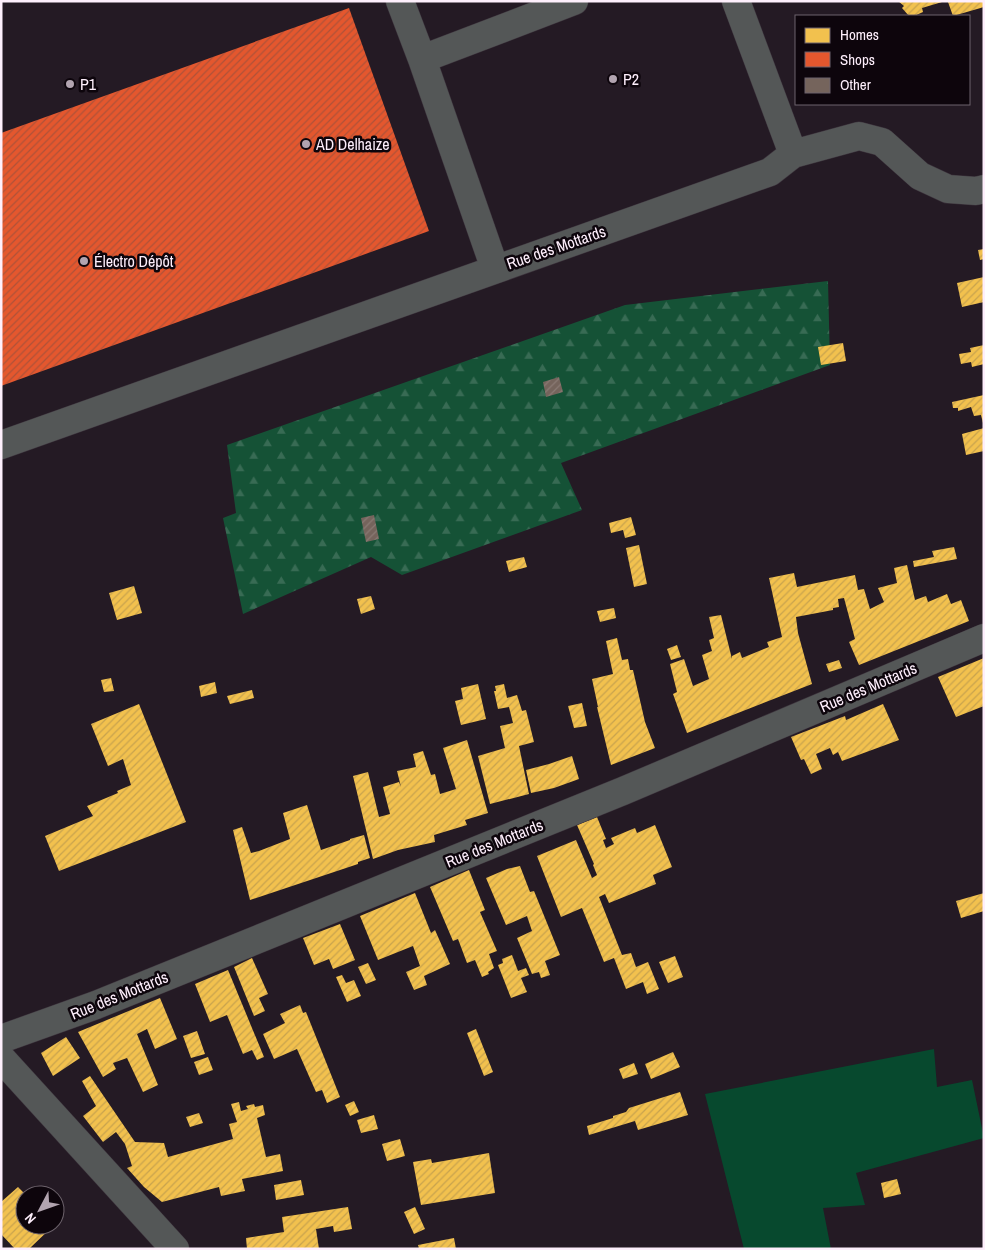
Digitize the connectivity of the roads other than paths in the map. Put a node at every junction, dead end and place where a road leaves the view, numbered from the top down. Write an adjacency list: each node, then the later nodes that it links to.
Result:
1 (400, 1): 4 (street, Rue des Mottards)
2 (574, 1): 4 (street)
3 (736, 1): 5 (street)
4 (422, 59): 7 (street, Rue des Mottards)
5 (793, 154): 6 (street, Rue des Mottards); 7 (street, Rue des Mottards)
6 (984, 189)
7 (495, 269): 8 (street)
8 (1, 444)
9 (984, 638): 10 (street, Rue des Mottards)
10 (1, 1039)
11 (1, 1058): 12 (street)
12 (175, 1249)

